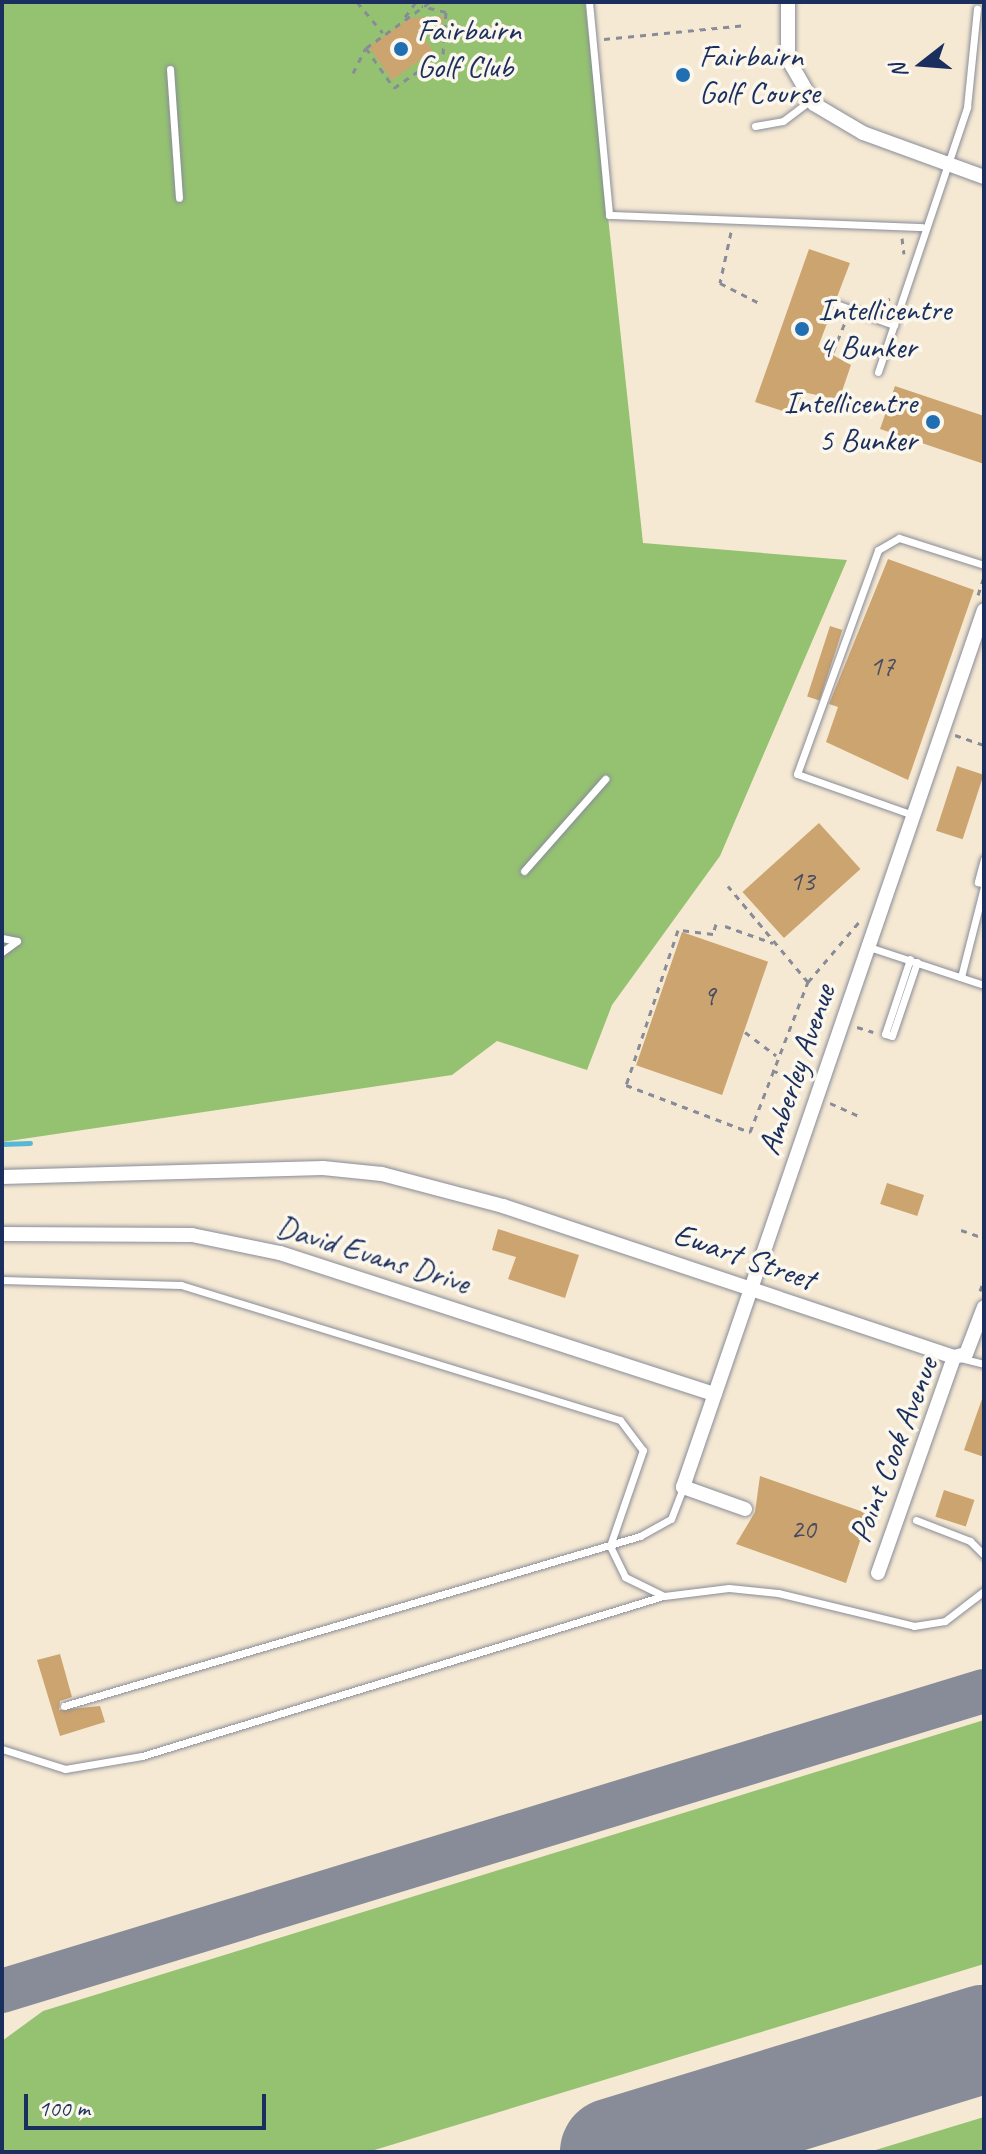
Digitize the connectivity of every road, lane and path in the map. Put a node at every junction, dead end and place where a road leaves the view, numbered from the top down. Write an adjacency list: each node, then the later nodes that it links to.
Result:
1 (357, 2): 10 (path)
2 (416, 2): 8 (path)
3 (430, 2): 6 (path)
4 (589, 2): 11 (lane)
5 (788, 2): 15 (street)
6 (422, 6): 8 (path); 12 (path)
7 (977, 9): 17 (lane)
8 (405, 17): 10 (path)
9 (746, 25): 11 (path)
10 (383, 33): 12 (path)
11 (592, 41): 20 (lane)
12 (366, 48): 14 (path)
13 (170, 69): 19 (lane)
14 (353, 73)
15 (810, 101): 16 (lane); 17 (street)
16 (755, 126)
17 (947, 163): 18 (street); 21 (lane)
18 (984, 177)
19 (179, 198)
20 (736, 221): 21 (lane); 25 (path)
21 (922, 227): 29 (lane)
22 (895, 233): 23 (path)
23 (899, 269)
24 (895, 284): 27 (path)
25 (761, 304)
26 (836, 304): 28 (lane)
27 (878, 304)
28 (850, 309): 29 (lane); 30 (path)
29 (894, 325): 31 (lane)
30 (833, 352)
31 (878, 372)
32 (984, 565): 37 (lane)
33 (984, 610): 37 (street, Amberley Avenue)
34 (952, 734): 35 (path)
35 (984, 745)
36 (605, 779): 39 (lane)
37 (913, 815): 47 (street, Amberley Avenue)
38 (984, 859): 41 (lane)
39 (524, 871)
40 (728, 886): 46 (path)
41 (984, 886): 50 (lane)
42 (868, 911): 51 (path)
43 (716, 924): 58 (path)
44 (725, 926): 46 (path)
45 (2, 938): 48 (lane)
46 (777, 944): 51 (path)
47 (869, 947): 49 (lane); 67 (street, Amberley Avenue)
48 (2, 952)
49 (913, 961): 50 (lane); 56 (lane)
50 (961, 977): 52 (lane)
51 (808, 982): 58 (path)
52 (984, 985)
53 (858, 1013): 54 (path)
54 (854, 1025): 56 (path); 57 (path)
55 (745, 1032): 58 (path)
56 (888, 1036)
57 (848, 1040)
58 (776, 1055)
59 (826, 1100): 60 (path)
60 (822, 1114)
61 (2, 1177): 67 (street, Ewart Street)
62 (961, 1230): 64 (path)
63 (2, 1234): 71 (street, David Evans Drive)
64 (984, 1238)
65 (2, 1280): 75 (lane)
66 (984, 1280): 68 (path)
67 (751, 1289): 69 (street, Ewart Street); 71 (street, Amberley Avenue)
68 (981, 1301): 69 (street, Point Cook Avenue)
69 (954, 1357): 70 (lane); 77 (street, Point Cook Avenue)
70 (984, 1364)
71 (715, 1394): 72 (street, Amberley Avenue)
72 (683, 1487): 73 (street); 75 (lane)
73 (745, 1509)
74 (916, 1520): 76 (lane)
75 (610, 1546): 79 (lane); 80 (lane)
76 (984, 1555)
77 (878, 1573)
78 (984, 1591): 79 (lane)
79 (664, 1596): 81 (lane)
80 (64, 1706)
81 (2, 1749)

